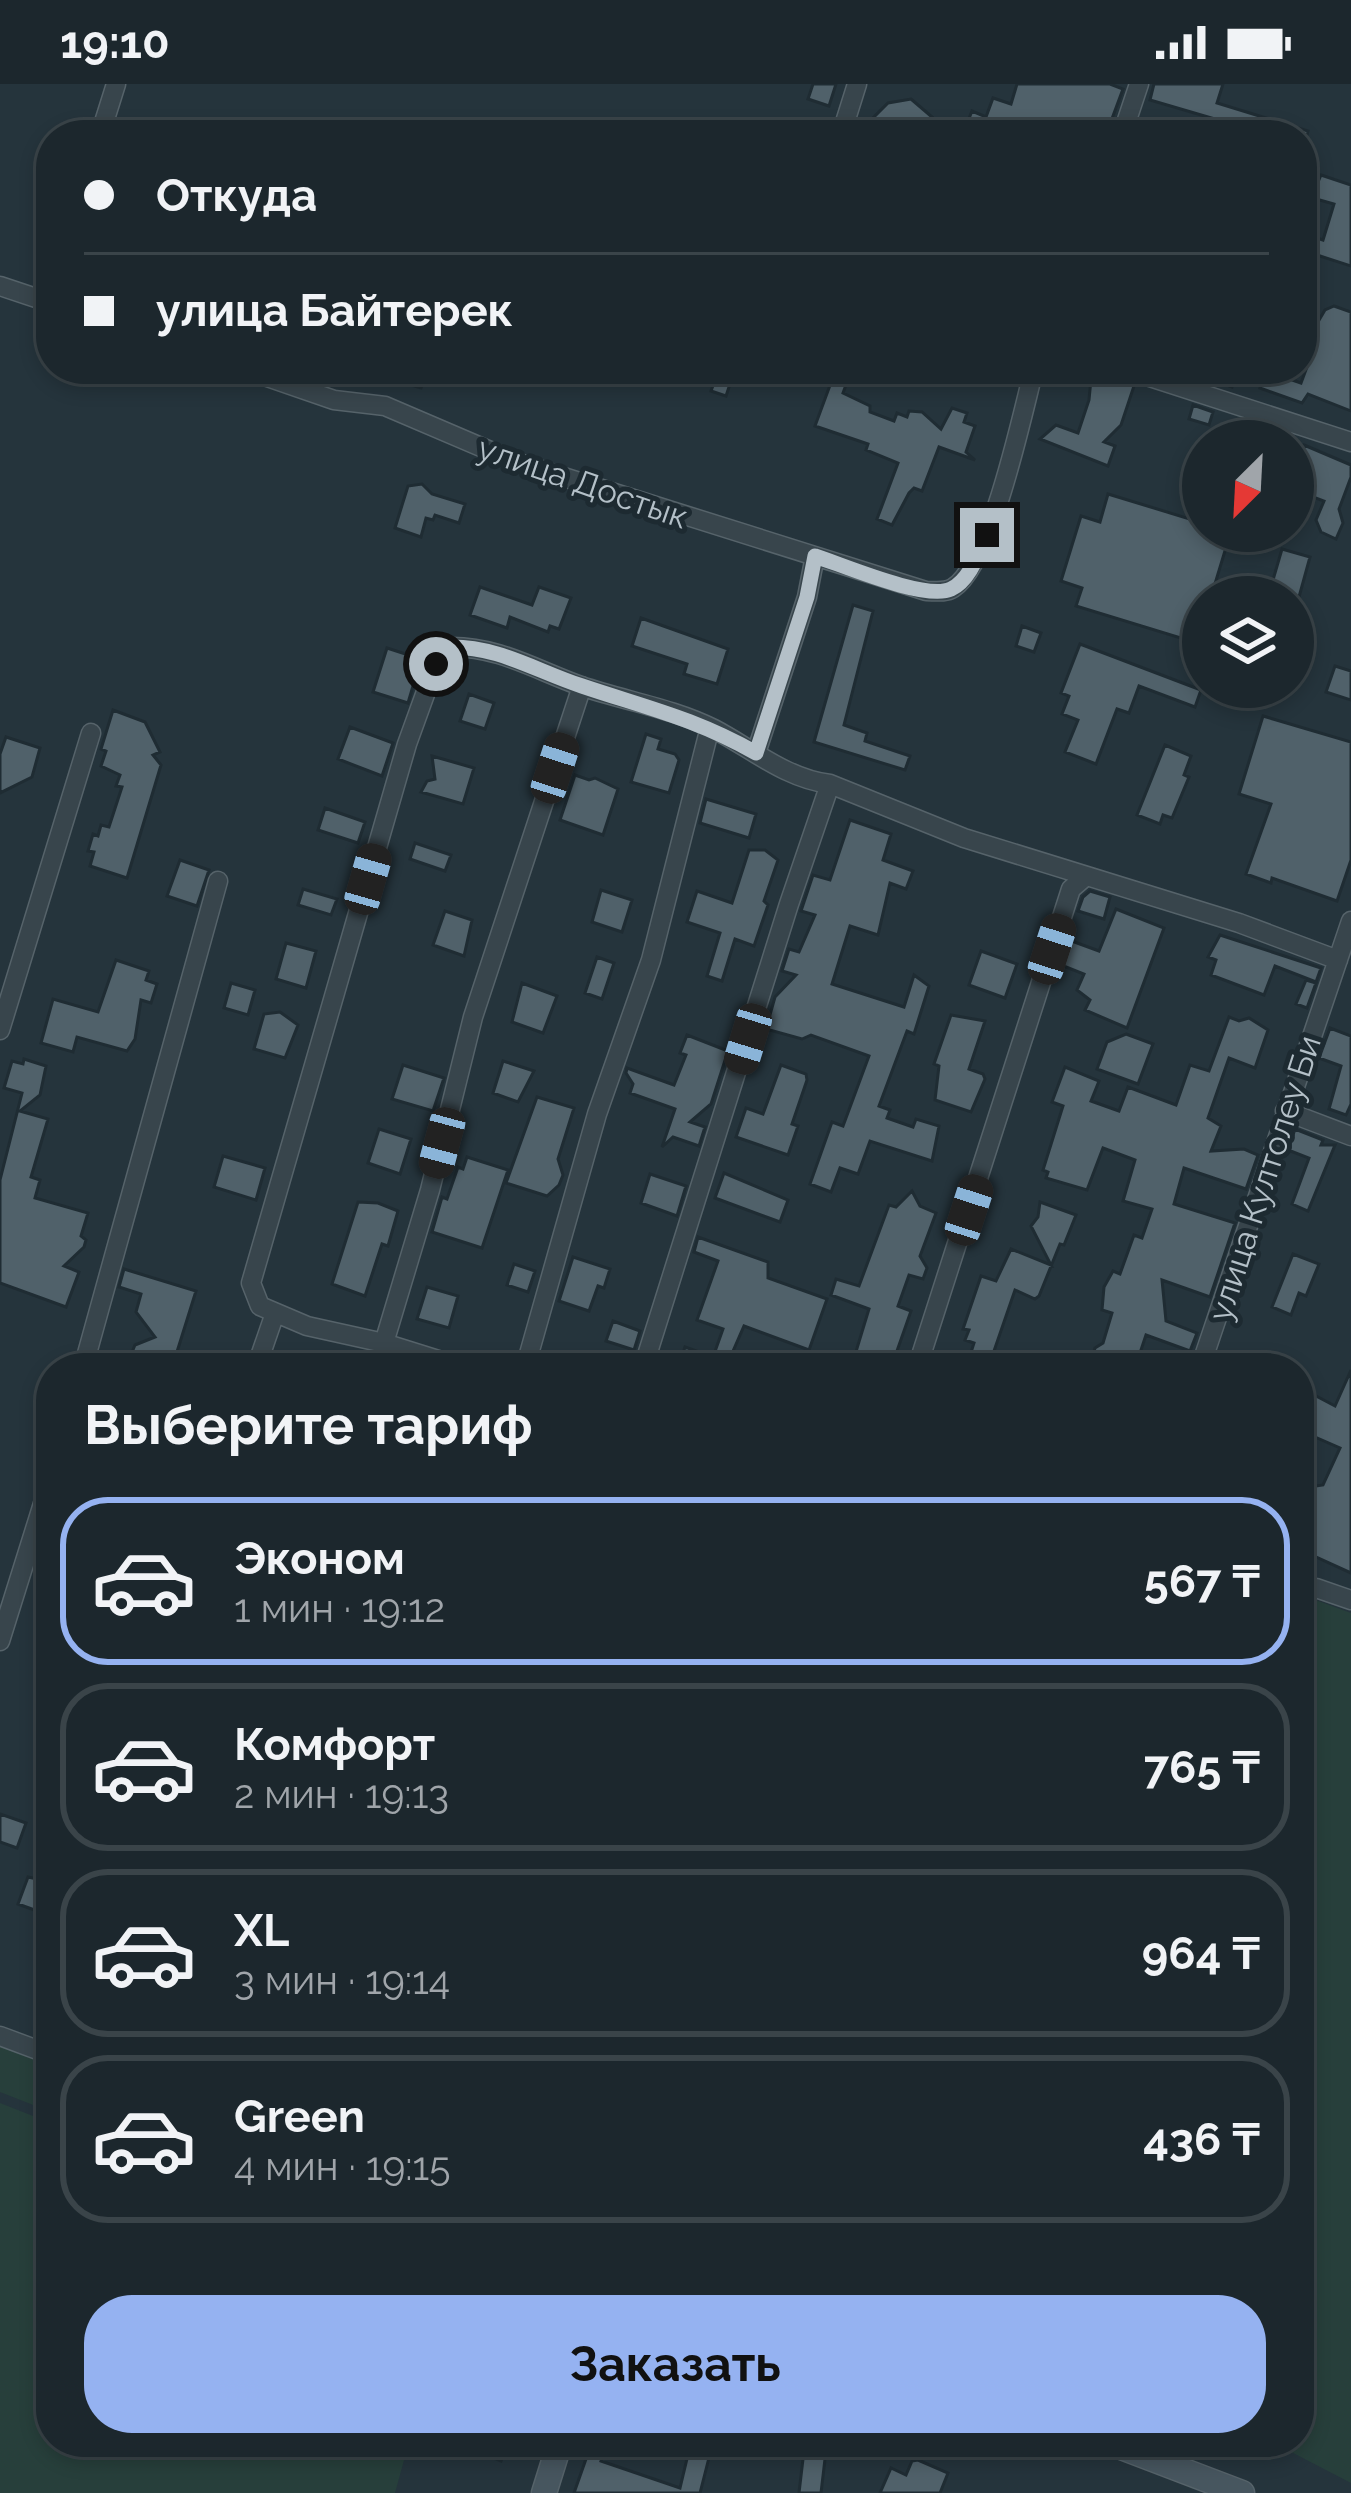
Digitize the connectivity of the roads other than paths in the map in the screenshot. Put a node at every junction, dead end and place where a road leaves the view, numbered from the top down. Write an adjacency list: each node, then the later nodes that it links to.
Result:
1 (116, 84): 4 (street)
2 (857, 84): 5 (street)
3 (1139, 84): 6 (street)
4 (105, 120)
5 (846, 120)
6 (1127, 120)
7 (0, 286): 8 (street)
8 (36, 293)
9 (288, 384): 13 (street, улица Достык)
10 (1030, 384): 13 (street, улица Достык)
11 (1171, 384): 12 (street)
12 (1351, 442)
13 (815, 556): 17 (street)
14 (582, 686): 15 (street); 26 (street); 27 (street)
15 (710, 727): 17 (street); 31 (street)
16 (91, 733): 23 (street)
17 (756, 753): 18 (street)
18 (830, 784): 19 (street); 32 (street)
19 (1085, 877): 22 (street); 33 (street)
20 (218, 881): 28 (street)
21 (1351, 921): 22 (street, улица Култолеу Би)
22 (1338, 960): 24 (street, улица Култолеу Би)
23 (0, 1030)
24 (1285, 1111): 25 (street); 34 (street, улица Култолеу Би)
25 (1351, 1136)
26 (274, 1312): 27 (street); 29 (street)
27 (384, 1343): 30 (street)
28 (87, 1353)
29 (261, 1353)
30 (409, 1353)
31 (530, 1353)
32 (649, 1353)
33 (922, 1353)
34 (1205, 1353)
35 (36, 1526): 38 (street)
36 (1314, 1588): 37 (street)
37 (1351, 1600)
38 (0, 1641)
39 (0, 2036): 40 (street)
40 (36, 2049)
41 (555, 2457): 43 (main road)
42 (1147, 2457): 44 (main road)
43 (544, 2493)
44 (1242, 2493)

